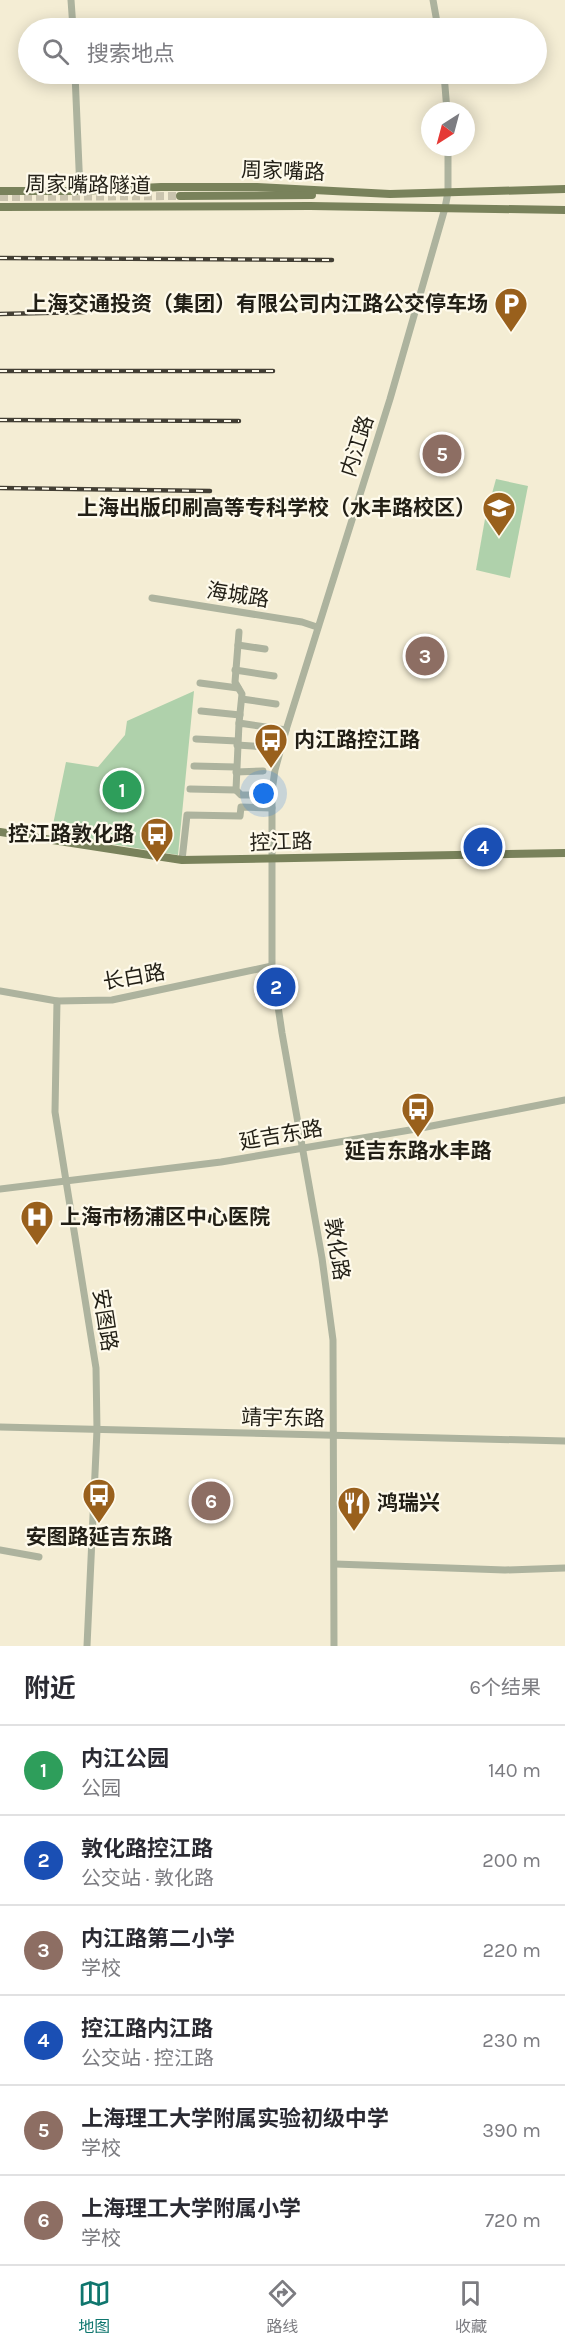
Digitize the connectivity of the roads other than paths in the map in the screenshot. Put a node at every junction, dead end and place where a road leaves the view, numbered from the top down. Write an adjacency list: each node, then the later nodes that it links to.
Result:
1 (71, 0): 3 (street)
2 (434, 0): 4 (street)
3 (72, 18)
4 (437, 18)
5 (75, 84): 11 (street)
6 (445, 84): 7 (street)
7 (446, 102)
8 (448, 156): 12 (street, 内江路)
9 (565, 189): 12 (main road, 周家嘴路)
10 (0, 191): 11 (main road, 周家嘴路)
11 (80, 191): 13 (main road, 周家嘴路)
12 (448, 192): 13 (main road, 周家嘴路); 18 (street, 内江路)
13 (390, 194): 14 (main road, 周家嘴路隧道)
14 (180, 196)
15 (0, 201): 16 (main road, 周家嘴路隧道)
16 (176, 206): 17 (main road, 周家嘴路); 18 (main road, 周家嘴路)
17 (0, 207)
18 (445, 208): 19 (main road, 周家嘴路); 21 (street, 内江路)
19 (565, 210)
20 (152, 598): 21 (street, 海城路)
21 (317, 627): 33 (street, 内江路)
22 (239, 633): 23 (street)
23 (238, 645): 24 (street); 25 (street)
24 (265, 649)
25 (235, 670): 26 (street); 28 (street)
26 (274, 676)
27 (200, 683): 28 (street)
28 (238, 688): 29 (street)
29 (242, 699): 30 (street); 32 (street)
30 (276, 704)
31 (201, 711): 32 (street)
32 (239, 719): 33 (street); 35 (street)
33 (286, 729): 43 (street, 内江路)
34 (196, 739): 35 (street)
35 (237, 743): 36 (street); 38 (street)
36 (267, 747)
37 (194, 766): 38 (street)
38 (236, 769): 39 (street); 41 (street)
39 (263, 771)
40 (189, 789): 41 (street)
41 (236, 790): 42 (street)
42 (263, 795)
43 (272, 807): 46 (street); 47 (street, 内江路)
44 (0, 832): 46 (main road, 控江路)
45 (565, 853): 47 (main road, 控江路)
46 (182, 860): 47 (main road, 控江路)
47 (272, 860): 48 (street, 敦化路)
48 (272, 966): 50 (street, 长白路); 52 (street, 敦化路)
49 (0, 991): 50 (street, 长白路)
50 (57, 1001): 53 (street, 安图路)
51 (565, 1100): 52 (street, 延吉东路)
52 (303, 1148): 53 (street, 延吉东路); 57 (street, 敦化路)
53 (66, 1181): 54 (street, 延吉东路); 56 (street, 安图路)
54 (0, 1189)
55 (0, 1427): 56 (street, 靖宇东路)
56 (97, 1430): 57 (street, 靖宇东路); 63 (street, 安图路)
57 (334, 1435): 58 (street, 靖宇东路); 61 (street, 敦化路)
58 (565, 1441)
59 (0, 1550): 60 (street)
60 (39, 1557)
61 (335, 1564): 62 (street); 64 (street, 敦化路)
62 (565, 1568)
63 (87, 1646)
64 (334, 1646)

